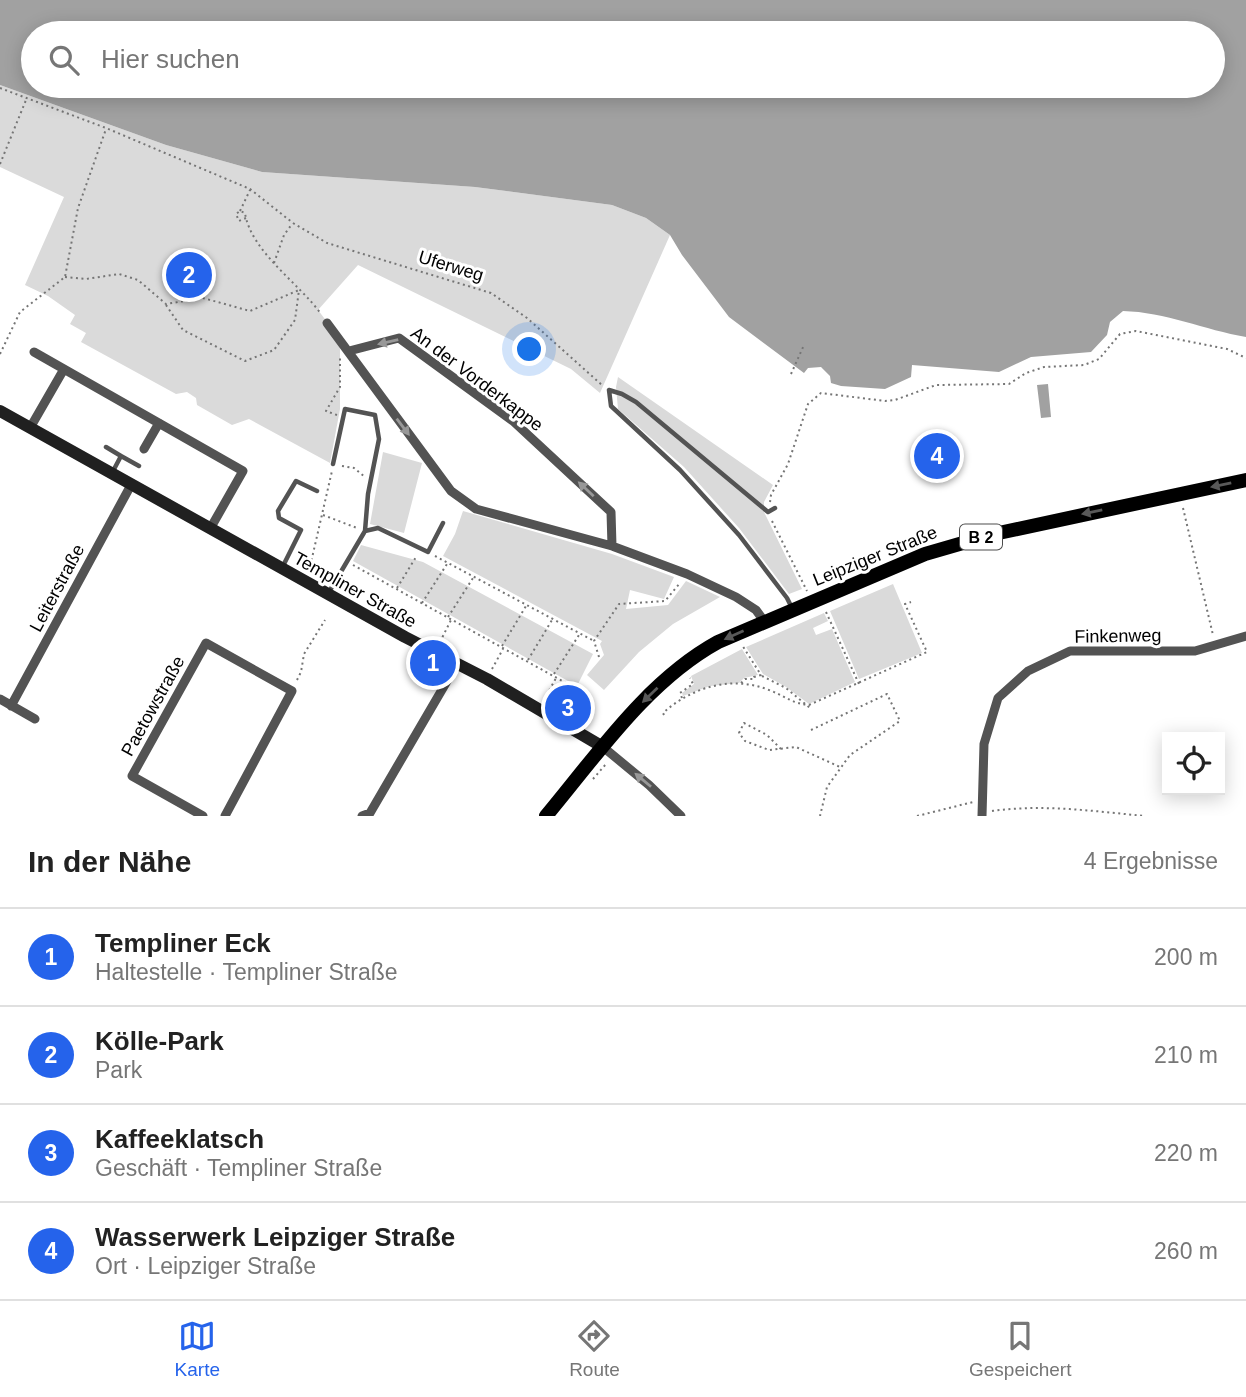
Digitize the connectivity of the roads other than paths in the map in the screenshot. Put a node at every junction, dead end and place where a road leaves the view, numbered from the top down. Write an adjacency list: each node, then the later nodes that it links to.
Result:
1 (327, 323): 2 (street)
2 (349, 351): 21 (street, one-way to 21); 21 (street, An der Vorderkappe, one-way to 2)
3 (34, 352): 4 (street)
4 (64, 369): 6 (street); 7 (street)
5 (0, 411): 7 (street, Templiner Straße)
6 (159, 423): 9 (street); 19 (street)
7 (30, 428): 13 (street, Templiner Straße)
8 (106, 447): 10 (lane)
9 (144, 449)
10 (121, 456): 12 (lane); 13 (lane)
11 (333, 464): 20 (lane)
12 (139, 466)
13 (112, 474): 15 (street, Templiner Straße)
14 (1246, 480): 24 (main road, Leipziger Straße / B 2, one-way to 24)
15 (131, 485): 19 (street, Templiner Straße); 29 (street, Leiterstraße)
16 (317, 491): 22 (lane)
17 (775, 508): 24 (lane)
18 (443, 523): 20 (lane)
19 (210, 529): 22 (street, Templiner Straße)
20 (365, 531): 23 (lane)
21 (612, 546): 25 (street)
22 (281, 569): 23 (street, Templiner Straße)
23 (328, 595): 27 (street, Templiner Straße)
24 (792, 609): 25 (main road, Leipziger Straße / B 2)
25 (764, 621): 31 (main road, Leipziger Straße / B 2, one-way to 31)
26 (1246, 636): 32 (street, Finkenweg)
27 (457, 664): 31 (street, Templiner Straße); 33 (street)
28 (0, 699): 29 (street)
29 (11, 706): 30 (street)
30 (35, 719)
31 (603, 747): 36 (main road, B 2); 37 (street, Templiner Straße, one-way to 31)
32 (982, 814)
33 (368, 815)
34 (203, 816): 35 (street, Paetowstraße)
35 (225, 816)
36 (546, 816)
37 (681, 816)

